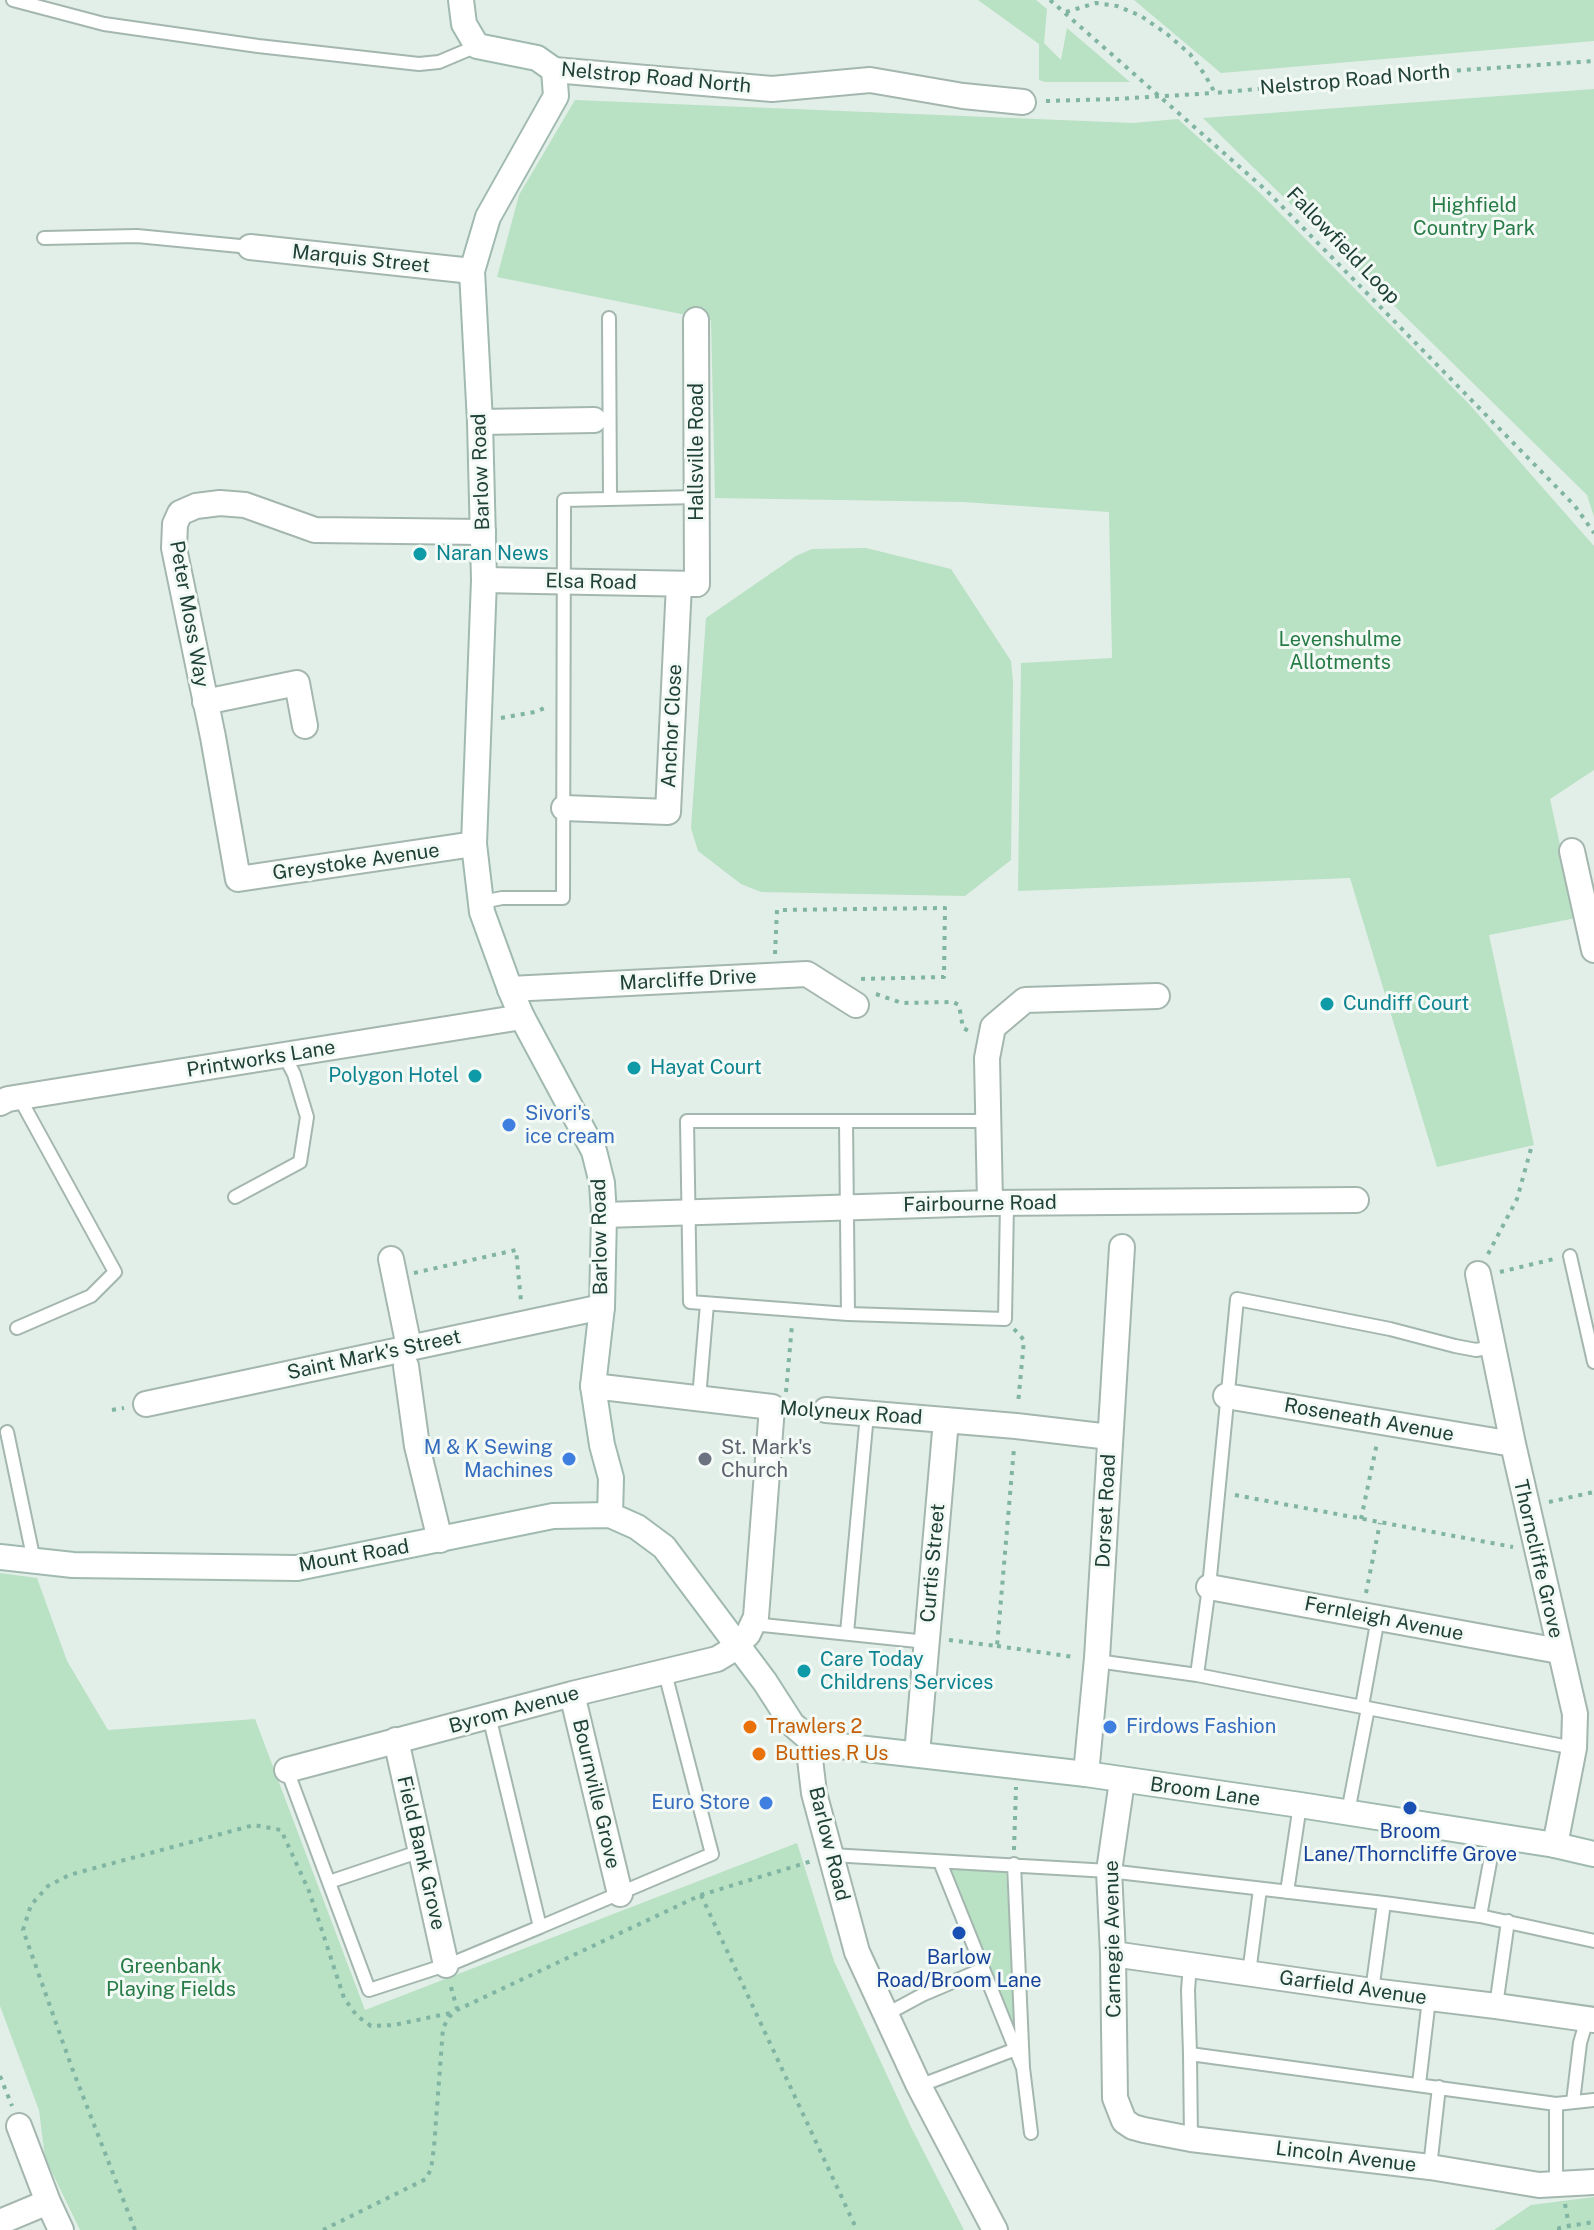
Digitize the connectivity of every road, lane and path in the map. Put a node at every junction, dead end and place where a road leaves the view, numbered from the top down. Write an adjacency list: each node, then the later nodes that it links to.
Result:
1 (13, 0): 5 (lane)
2 (461, 0): 5 (street)
3 (1050, 0): 4 (path, Fallowfield Loop)
4 (1066, 12): 8 (path); 20 (path, Fallowfield Loop)
5 (477, 46): 7 (street, Nelstrop Road North)
6 (1594, 61): 8 (path, Nelstrop Road North)
7 (554, 70): 9 (street, Nelstrop Road North); 12 (street, Barlow Road)
8 (1215, 93): 9 (path, Nelstrop Road North, bridge)
9 (1023, 102)
10 (44, 238): 11 (lane)
11 (250, 247): 12 (street, Marquis Street)
12 (472, 271): 16 (street, Barlow Road)
13 (609, 318): 18 (lane)
14 (696, 320): 17 (street, Hallsville Road)
15 (594, 420): 16 (street)
16 (480, 422): 19 (street, Barlow Road)
17 (697, 497): 18 (lane); 23 (street, Hallsville Road)
18 (610, 499): 22 (lane)
19 (483, 532): 21 (street, Barlow Road); 25 (street, Peter Moss Way)
20 (1594, 533)
21 (484, 580): 22 (street, Elsa Road); 26 (street, Barlow Road)
22 (564, 582): 23 (street, Elsa Road); 24 (lane)
23 (688, 584): 28 (street, Anchor Close)
24 (564, 701): 26 (path); 28 (lane)
25 (205, 702): 27 (street); 31 (street, Peter Moss Way)
26 (479, 721): 29 (street, Barlow Road)
27 (305, 726)
28 (564, 808): 32 (lane)
29 (474, 844): 31 (street, Greystoke Avenue); 32 (street, Barlow Road)
30 (1572, 851): 33 (street)
31 (238, 879)
32 (482, 902): 36 (street, Barlow Road)
33 (1592, 935)
34 (774, 976): 35 (street, Marcliffe Drive); 35 (path); 36 (street, Marcliffe Drive)
35 (815, 979): 38 (street, Marcliffe Drive)
36 (510, 989): 39 (street, Barlow Road)
37 (1157, 996): 40 (street)
38 (850, 1001): 40 (path)
39 (522, 1017): 41 (street, Printworks Lane); 51 (street, Barlow Road)
40 (989, 1042): 44 (street)
41 (284, 1055): 42 (street, Printworks Lane); 46 (lane)
42 (10, 1100): 62 (lane)
43 (846, 1121): 44 (lane); 49 (lane); 50 (lane)
44 (988, 1121): 48 (street)
45 (1532, 1145): 55 (path)
46 (235, 1197)
47 (1356, 1200): 48 (street, Fairbourne Road)
48 (998, 1203): 49 (street, Fairbourne Road); 60 (lane)
49 (848, 1207): 50 (street, Fairbourne Road); 59 (lane)
50 (688, 1212): 51 (street, Fairbourne Road); 56 (lane)
51 (604, 1215): 57 (street, Barlow Road)
52 (1122, 1247): 77 (street, Dorset Road)
53 (1570, 1256): 55 (path); 65 (lane)
54 (397, 1267): 61 (path); 64 (street)
55 (1478, 1275): 63 (street, Thorncliffe Grove)
56 (707, 1304): 58 (lane); 68 (lane)
57 (602, 1307): 61 (street, Saint Mark's Street); 66 (street, Barlow Road)
58 (793, 1310): 59 (lane); 70 (path)
59 (848, 1314): 60 (lane)
60 (1005, 1319): 75 (path)
61 (523, 1323): 64 (street, Saint Mark's Street)
62 (17, 1328)
63 (1493, 1347): 67 (lane); 78 (street, Thorncliffe Grove)
64 (407, 1356): 69 (street, Saint Mark's Street); 85 (street)
65 (1594, 1362)
66 (593, 1386): 68 (street, Molyneux Road); 82 (street, Barlow Road)
67 (1226, 1396): 74 (street, Roseneath Avenue); 79 (lane)
68 (699, 1398): 70 (street, Molyneux Road)
69 (146, 1404)
70 (778, 1407): 91 (street)
71 (826, 1410): 72 (street, Molyneux Road)
72 (867, 1414): 73 (street, Molyneux Road); 92 (lane)
73 (946, 1420): 75 (street, Molyneux Road); 93 (street, Curtis Street)
74 (1381, 1422): 78 (street, Roseneath Avenue); 83 (path)
75 (1016, 1426): 77 (street, Molyneux Road); 95 (path)
76 (7, 1432): 88 (lane)
77 (1110, 1437): 97 (street, Dorset Road)
78 (1513, 1444): 81 (street, Thorncliffe Grove)
79 (1219, 1492): 83 (path); 89 (lane)
80 (1594, 1492): 81 (path)
81 (1527, 1507): 86 (street, Thorncliffe Grove)
82 (610, 1515): 85 (street, Mount Road); 94 (street)
83 (1361, 1519): 84 (path)
84 (1380, 1522): 86 (path); 90 (path)
85 (440, 1540): 88 (street, Mount Road)
86 (1535, 1544): 96 (street, Thorncliffe Grove)
87 (0, 1557): 88 (street, Mount Road)
88 (34, 1561)
89 (1209, 1587): 90 (street, Fernleigh Avenue); 99 (lane)
90 (1370, 1616): 96 (street, Fernleigh Avenue); 101 (lane)
91 (753, 1624): 92 (lane); 94 (street)
92 (847, 1633): 93 (lane)
93 (927, 1640): 95 (path); 106 (street, Curtis Street)
94 (737, 1644): 98 (street, Byrom Avenue); 104 (street)
95 (997, 1646): 97 (path)
96 (1559, 1651): 105 (street, Thorncliffe Grove)
97 (1097, 1659): 99 (lane); 109 (street, Dorset Road)
98 (665, 1673): 100 (street, Byrom Avenue); 124 (lane)
99 (1197, 1675): 101 (lane)
100 (572, 1694): 102 (street, Byrom Avenue); 124 (street, Bournville Grove)
101 (1365, 1707): 105 (lane); 112 (lane)
102 (489, 1716): 103 (street, Byrom Avenue); 129 (lane)
103 (396, 1740): 108 (street, Byrom Avenue); 115 (street, Field Bank Grove)
104 (814, 1743): 106 (street, Broom Lane); 117 (street, Barlow Road)
105 (1574, 1748): 114 (street, Thorncliffe Grove)
106 (917, 1754): 107 (street, Broom Lane)
107 (1017, 1766): 109 (street, Broom Lane); 119 (path)
108 (287, 1770): 121 (lane)
109 (1086, 1774): 110 (street, Broom Lane)
110 (1122, 1781): 111 (street, Broom Lane); 120 (street, Carnegie Avenue)
111 (1300, 1805): 112 (street, Broom Lane); 123 (lane)
112 (1348, 1812): 113 (street, Broom Lane)
113 (1495, 1835): 114 (street, Broom Lane); 127 (lane)
114 (1555, 1845): 116 (street, Broom Lane)
115 (421, 1851): 121 (lane); 135 (street, Field Bank Grove)
116 (1594, 1854)
117 (831, 1855): 118 (lane); 125 (path); 140 (street, Barlow Road)
118 (940, 1862): 119 (lane); 133 (lane)
119 (1014, 1864): 120 (lane); 144 (lane)
120 (1109, 1871): 122 (lane); 131 (street, Carnegie Avenue)
121 (329, 1882): 135 (lane)
122 (1260, 1889): 123 (lane); 134 (lane)
123 (1287, 1892): 126 (lane)
124 (620, 1894): 129 (lane)
125 (701, 1895): 139 (path); 166 (path)
126 (1384, 1903): 127 (lane); 136 (lane)
127 (1480, 1916): 128 (lane)
128 (1508, 1921): 130 (lane); 138 (lane)
129 (540, 1927): 135 (lane)
130 (1594, 1941)
131 (1113, 1954): 132 (street, Garfield Avenue); 150 (street, Carnegie Avenue)
132 (1190, 1965): 134 (street, Garfield Avenue); 143 (lane)
133 (983, 1969): 140 (lane); 142 (lane)
134 (1249, 1973): 136 (street, Garfield Avenue)
135 (449, 1976): 139 (path)
136 (1372, 1991): 137 (street, Garfield Avenue)
137 (1429, 1999): 138 (street, Garfield Avenue); 146 (lane)
138 (1496, 2006): 141 (street, Garfield Avenue)
139 (456, 2011): 164 (path); 165 (path)
140 (885, 2015): 147 (street, Barlow Road)
141 (1590, 2020): 152 (lane)
142 (1016, 2049): 144 (lane); 147 (lane)
143 (1190, 2054): 146 (lane); 156 (lane)
144 (1023, 2068): 155 (lane)
145 (0, 2076): 149 (path)
146 (1419, 2084): 148 (lane)
147 (919, 2086): 167 (street, Barlow Road)
148 (1439, 2087): 153 (lane); 157 (lane)
149 (0, 2096)
150 (1115, 2098): 156 (street, Lincoln Avenue)
151 (1594, 2100): 152 (lane)
152 (1573, 2102): 153 (lane)
153 (1556, 2104): 159 (lane)
154 (19, 2126): 160 (street)
155 (1031, 2133)
156 (1191, 2139): 157 (street, Lincoln Avenue)
157 (1430, 2167): 159 (street, Lincoln Avenue)
158 (1594, 2182): 159 (street, Lincoln Avenue)
159 (1556, 2185)
160 (48, 2202): 161 (street); 163 (street)
161 (0, 2222)
162 (1594, 2222): 168 (path)
163 (61, 2230)
164 (135, 2230)
165 (323, 2230)
166 (857, 2230)
167 (995, 2230)
168 (1559, 2230)

